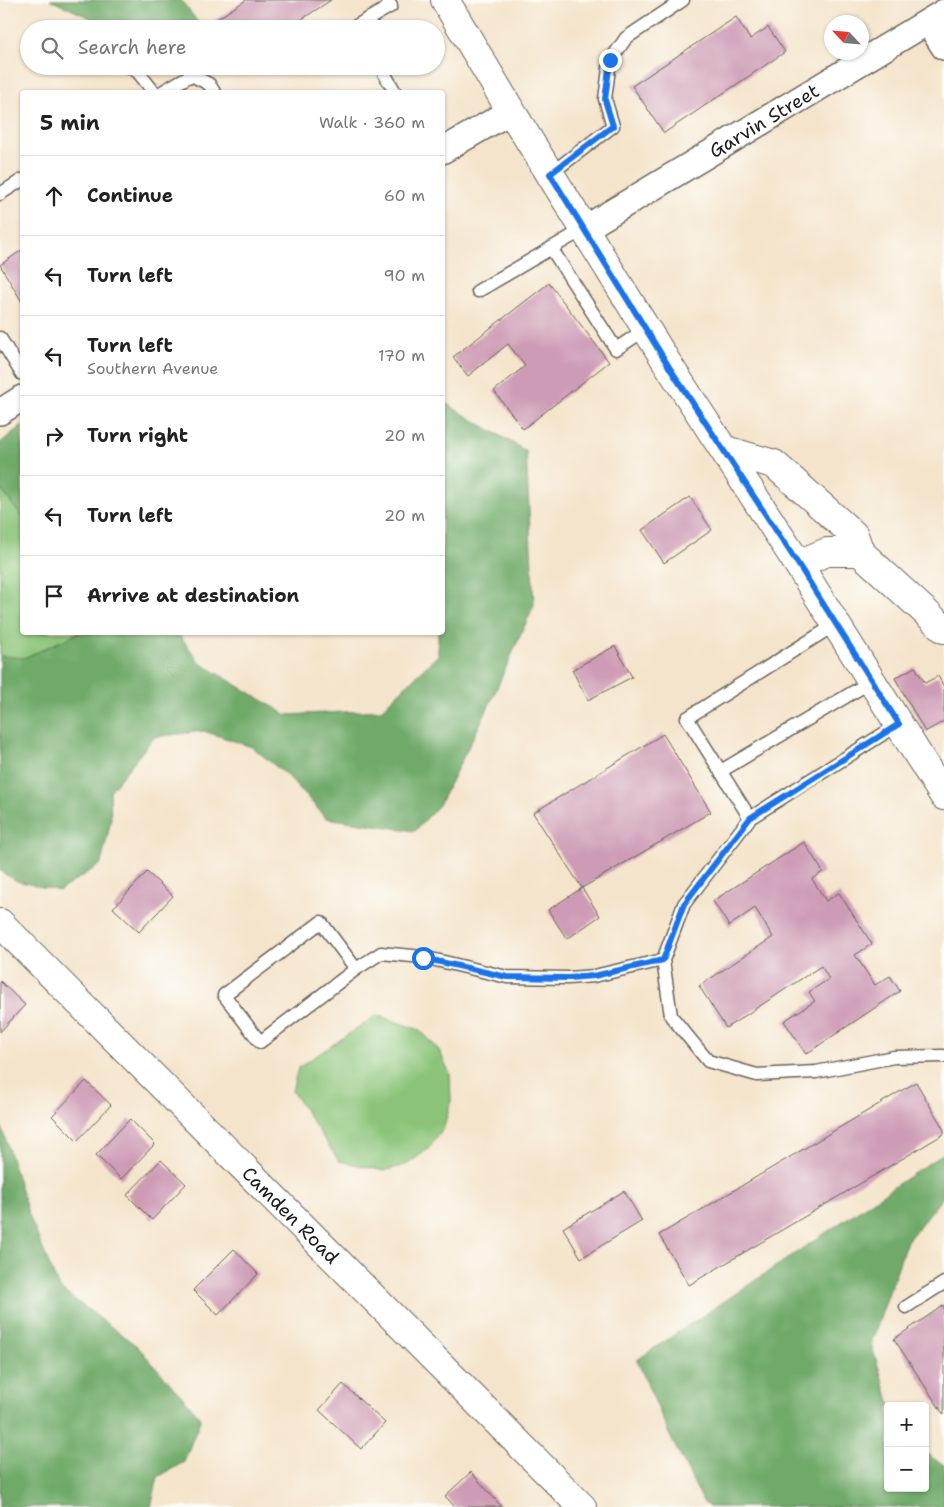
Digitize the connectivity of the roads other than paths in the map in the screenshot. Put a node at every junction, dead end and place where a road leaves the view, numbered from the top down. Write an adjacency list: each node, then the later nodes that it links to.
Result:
1 (445, 0): 15 (street)
2 (683, 0): 17 (lane)
3 (393, 2): 5 (lane)
4 (936, 17): 6 (street); 20 (street, Garvin Street)
5 (365, 20)
6 (944, 47)
7 (140, 75): 11 (lane)
8 (189, 75): 12 (lane)
9 (193, 75): 13 (lane)
10 (385, 75): 14 (lane)
11 (152, 90)
12 (165, 90)
13 (213, 90)
14 (394, 90)
15 (511, 111): 16 (street); 17 (street)
16 (445, 150)
17 (550, 174): 20 (street)
18 (20, 181): 19 (lane)
19 (0, 194)
20 (584, 229): 21 (lane); 23 (street)
21 (552, 248): 22 (lane); 23 (lane)
22 (478, 290)
23 (646, 329): 28 (street)
24 (0, 338): 25 (lane)
25 (20, 371)
26 (20, 399): 27 (street)
27 (0, 412)
28 (725, 450): 29 (street); 30 (street)
29 (860, 552): 30 (street); 32 (street)
30 (798, 564): 31 (street)
31 (836, 624): 33 (street); 35 (lane)
32 (944, 629)
33 (872, 681): 34 (street); 35 (lane)
34 (899, 724): 36 (street); 37 (lane)
35 (721, 771): 37 (lane)
36 (944, 796)
37 (750, 818): 39 (lane)
38 (0, 923): 44 (street, Camden Road)
39 (663, 960): 40 (lane); 41 (lane)
40 (356, 969): 40 (lane)
41 (944, 1056)
42 (944, 1283): 43 (lane)
43 (906, 1307)
44 (582, 1507)

